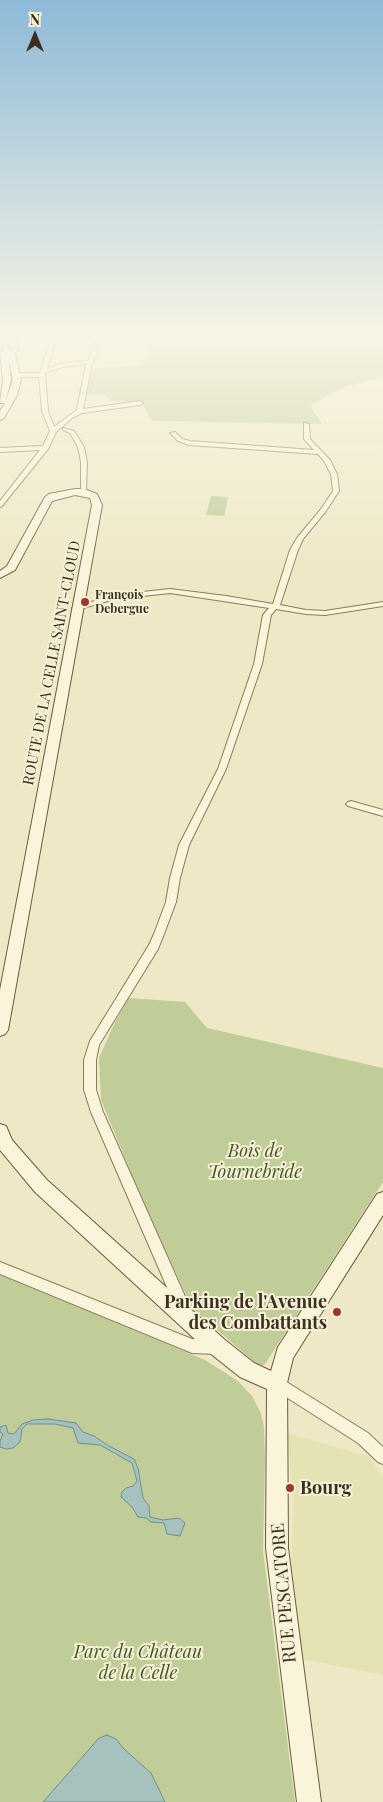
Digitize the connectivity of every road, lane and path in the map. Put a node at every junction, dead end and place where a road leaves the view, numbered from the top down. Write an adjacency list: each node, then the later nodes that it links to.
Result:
1 (48, 421): 5 (street)
2 (65, 421): 5 (street)
3 (306, 424): 9 (street)
4 (65, 429): 10 (street)
5 (52, 432): 7 (street)
6 (173, 433): 9 (street)
7 (46, 448): 8 (street); 11 (street)
8 (0, 450)
9 (318, 452): 15 (street)
10 (84, 492): 12 (street); 14 (street, ROUTE DE LA CELLE SAINT-CLOUD)
11 (0, 505)
12 (0, 575)
13 (383, 604): 15 (street)
14 (76, 608): 15 (street); 18 (street, ROUTE DE LA CELLE SAINT-CLOUD)
15 (272, 608): 22 (street)
16 (351, 804): 17 (street)
17 (383, 813)
18 (0, 1030)
19 (0, 1131): 22 (street)
20 (383, 1200): 24 (street)
21 (0, 1268): 23 (street)
22 (186, 1316): 23 (street)
23 (218, 1347): 24 (street)
24 (277, 1383): 25 (street); 26 (street, RUE PESCATORE)
25 (383, 1458)
26 (309, 1802)

